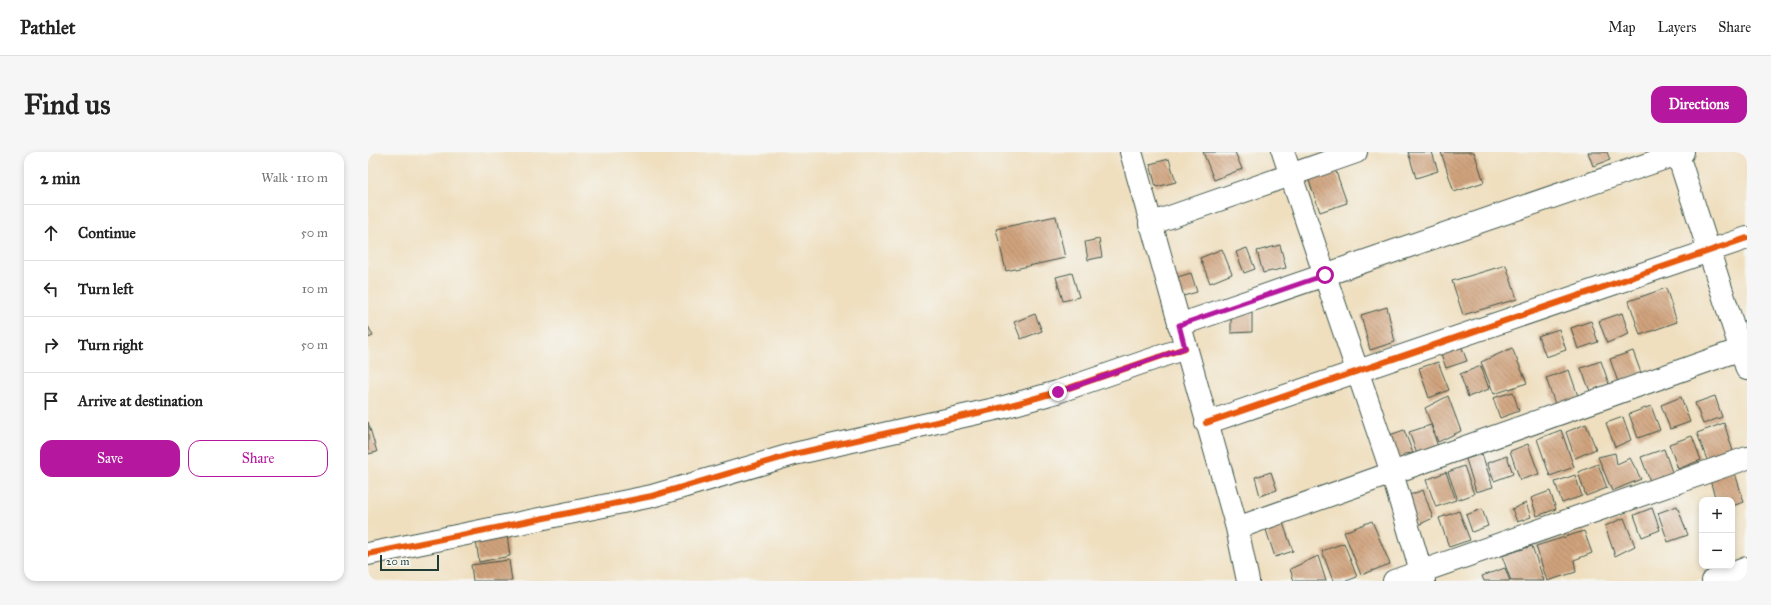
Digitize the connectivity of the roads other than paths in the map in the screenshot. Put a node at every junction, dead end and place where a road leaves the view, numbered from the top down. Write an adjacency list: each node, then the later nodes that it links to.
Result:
1 (1131, 152): 6 (street)
2 (1283, 152): 5 (street)
3 (1356, 152): 5 (street)
4 (1679, 153): 8 (street); 9 (street)
5 (1291, 175): 6 (street); 9 (street)
6 (1150, 224): 10 (street)
7 (1747, 238): 8 (street)
8 (1709, 251): 12 (street); 13 (street)
9 (1325, 275): 10 (street); 13 (street)
10 (1179, 325): 11 (street)
11 (1185, 348): 14 (street); 18 (street)
12 (1745, 355): 16 (street)
13 (1358, 371): 14 (street); 16 (street)
14 (1206, 422): 17 (street)
15 (1747, 458): 20 (street)
16 (1392, 473): 17 (street); 20 (street)
17 (1237, 528): 21 (street)
18 (368, 554)
19 (1747, 568): 23 (street)
20 (1422, 576): 22 (street)
21 (1248, 581)
22 (1394, 581)
23 (1713, 581)

